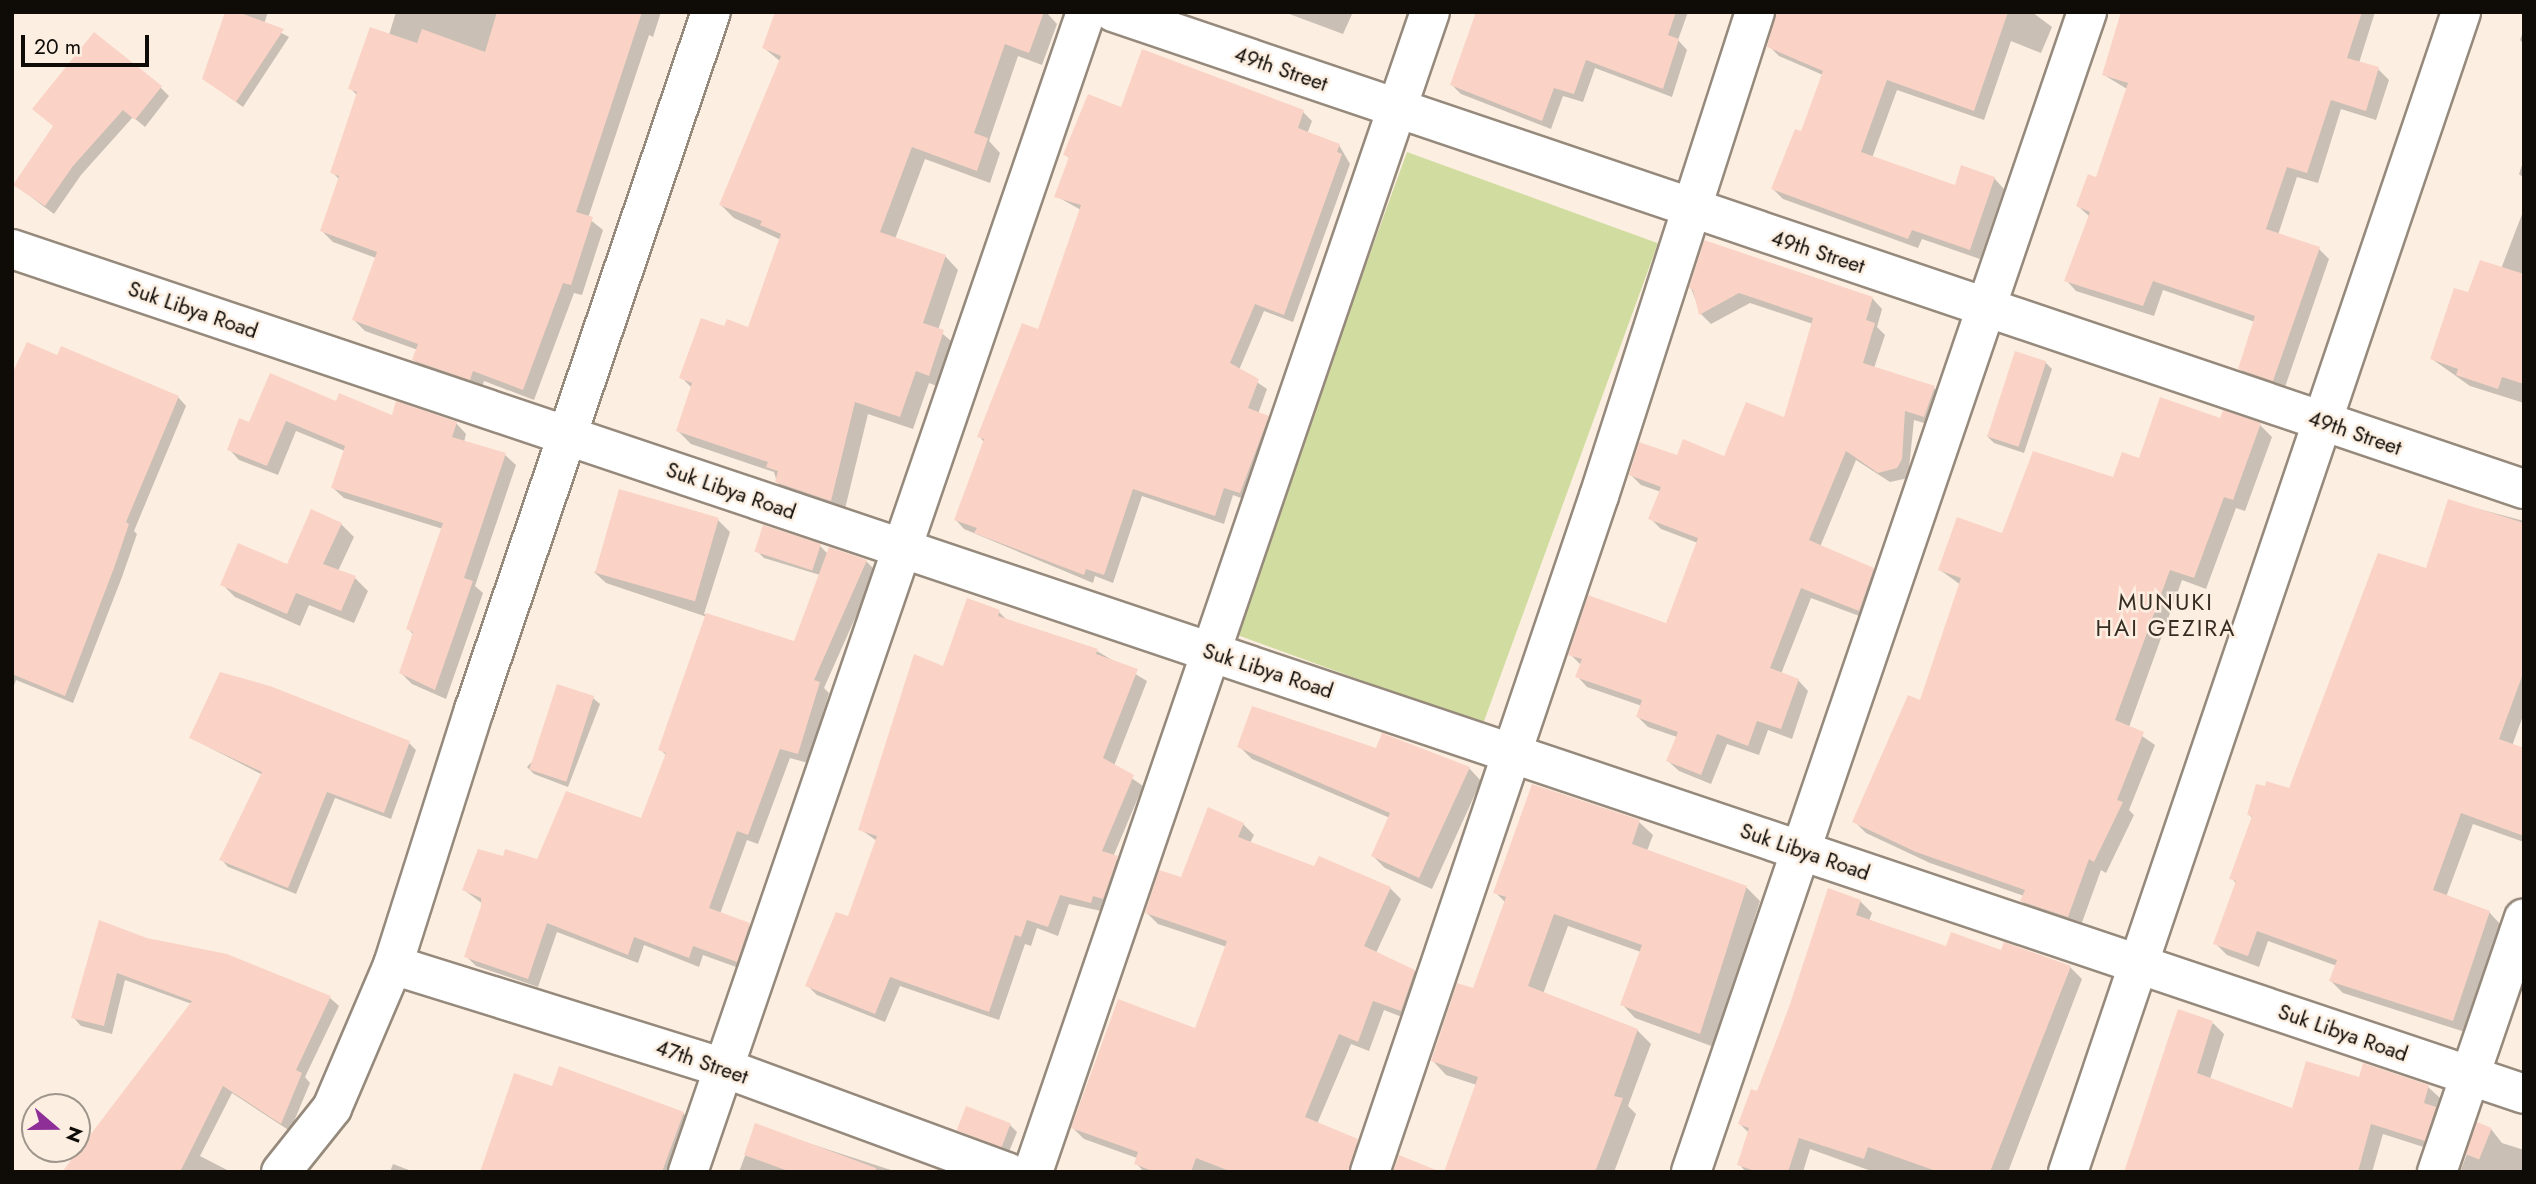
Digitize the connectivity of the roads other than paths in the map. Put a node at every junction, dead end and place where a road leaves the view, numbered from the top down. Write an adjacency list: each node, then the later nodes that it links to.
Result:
1 (711, 12): 13 (street)
2 (1086, 12): 15 (street)
3 (1113, 12): 8 (street, 49th Street)
4 (1430, 12): 8 (street)
5 (1755, 12): 9 (street)
6 (2087, 12): 11 (street)
7 (2461, 12): 12 (street)
8 (1397, 109): 9 (street, 49th Street); 16 (street)
9 (1689, 210): 11 (street, 49th Street); 17 (street)
10 (12, 249): 13 (street, Suk Libya Road)
11 (1985, 307): 12 (street, 49th Street); 18 (street)
12 (2322, 422): 14 (street, 49th Street); 20 (street)
13 (567, 435): 15 (street, Suk Libya Road); 21 (street)
14 (2524, 489)
15 (905, 549): 16 (street, Suk Libya Road); 22 (street)
16 (1211, 652): 17 (street, Suk Libya Road); 28 (street)
17 (1509, 753): 18 (street, Suk Libya Road); 29 (street)
18 (1799, 850): 20 (street, Suk Libya Road); 30 (street)
19 (2524, 918): 23 (street)
20 (2138, 964): 23 (street, Suk Libya Road); 31 (street)
21 (393, 965): 22 (street, 47th Street); 25 (street)
22 (724, 1068): 26 (street); 27 (street, 47th Street)
23 (2470, 1076): 24 (street, Suk Libya Road); 32 (street)
24 (2524, 1094)
25 (281, 1172)
26 (688, 1172)
27 (1007, 1172)
28 (1033, 1172)
29 (1370, 1172)
30 (1691, 1172)
31 (2068, 1172)
32 (2437, 1172)

